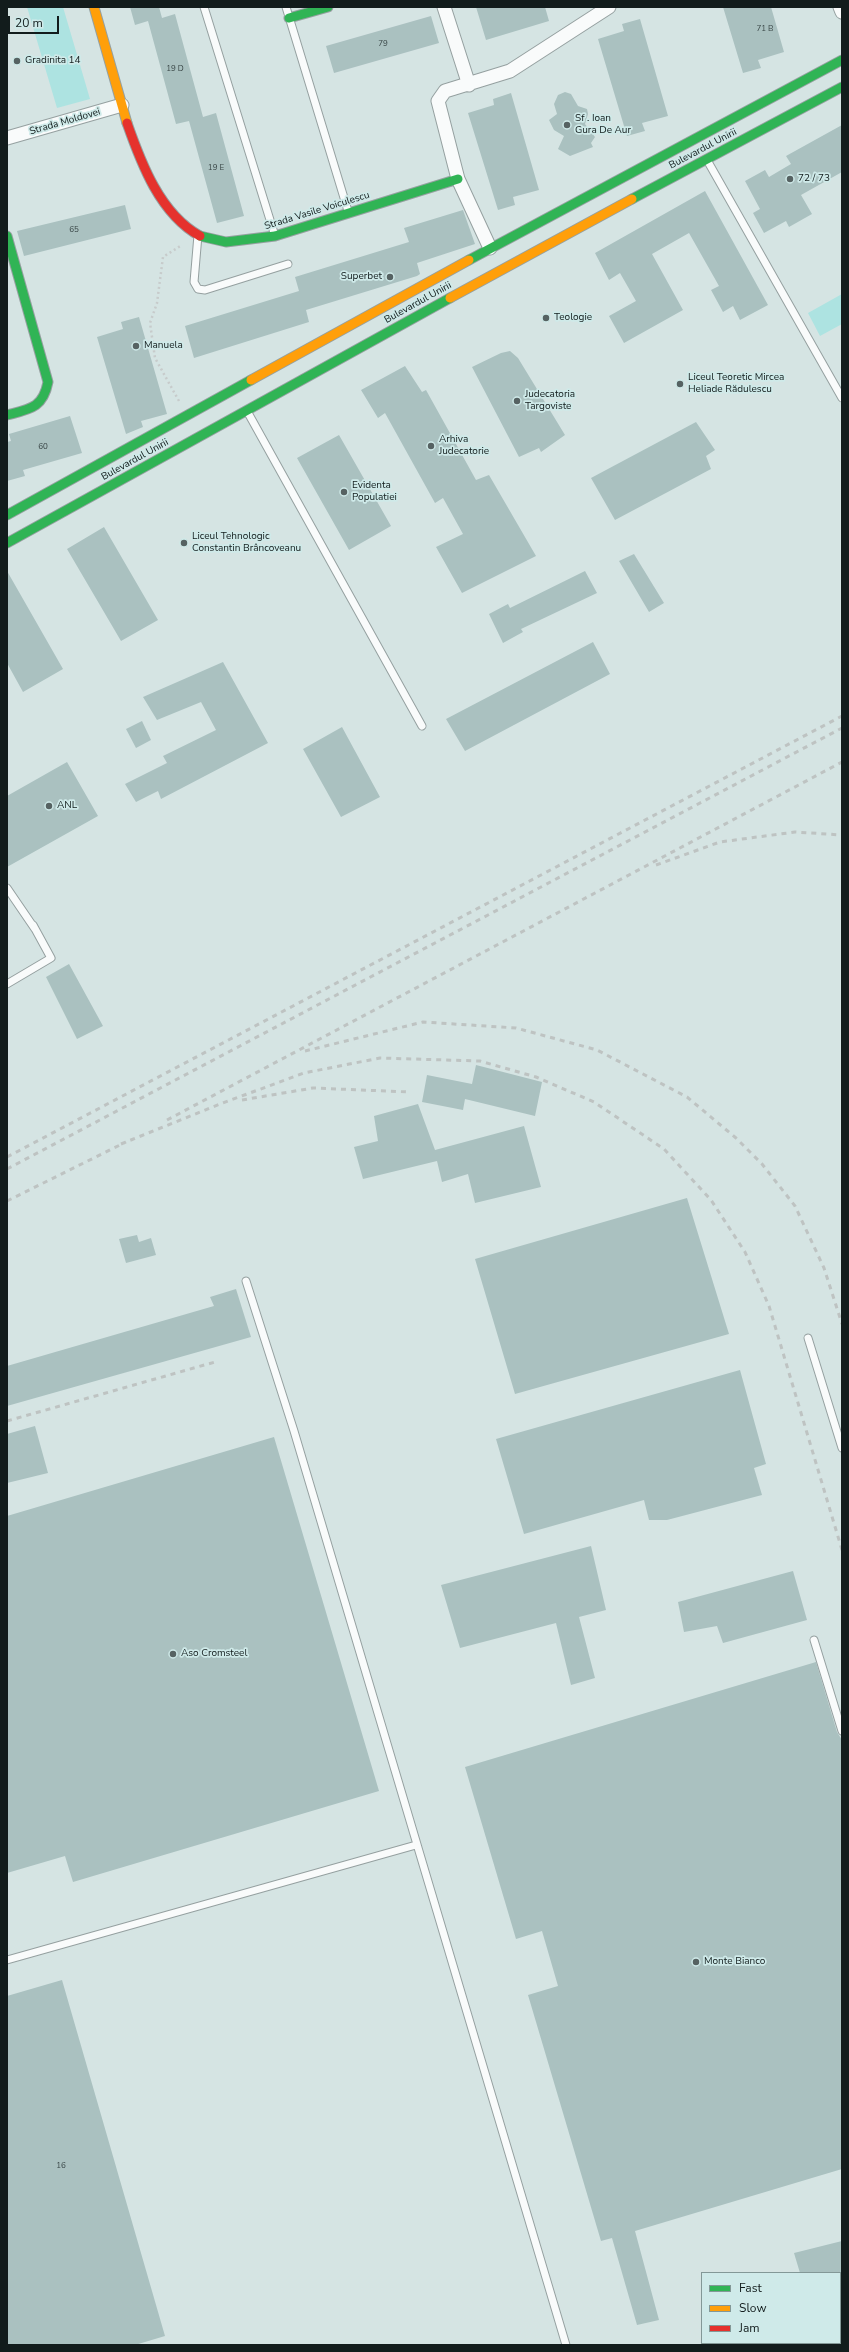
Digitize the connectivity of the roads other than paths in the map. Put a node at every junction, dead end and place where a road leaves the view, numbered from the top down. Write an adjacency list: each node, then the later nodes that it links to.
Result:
1 (94, 7): 13 (main road, Strada Vasile Voiculescu)
2 (204, 7): 21 (lane)
3 (286, 7): 9 (lane)
4 (328, 7): 9 (main road)
5 (444, 7): 11 (street)
6 (609, 7): 11 (street)
7 (840, 7): 8 (street)
8 (842, 12)
9 (289, 18): 18 (lane)
10 (842, 60): 15 (main road, Bulevardul Unirii)
11 (469, 85): 17 (street)
12 (842, 87): 16 (main road, Bulevardul Unirii)
13 (122, 105): 14 (street, Strada Moldovei); 19 (main road, Strada Vasile Voiculescu)
14 (7, 138)
15 (695, 139): 16 (main road); 22 (main road, Bulevardul Unirii)
16 (707, 160): 22 (main road, Bulevardul Unirii); 24 (lane)
17 (458, 179): 18 (main road, Strada Vasile Voiculescu); 22 (street)
18 (349, 214): 21 (main road, Strada Vasile Voiculescu)
19 (198, 235): 21 (main road, Strada Vasile Voiculescu); 23 (lane)
20 (7, 236): 26 (main road)
21 (275, 236)
22 (496, 259): 25 (main road, Bulevardul Unirii); 27 (main road, Bulevardul Unirii)
23 (288, 264)
24 (842, 398)
25 (246, 411): 28 (main road, Bulevardul Unirii); 29 (lane)
26 (7, 415)
27 (7, 515)
28 (7, 543)
29 (422, 726)
30 (7, 888): 31 (lane)
31 (33, 925): 32 (lane); 33 (lane)
32 (40, 946)
33 (7, 984)
34 (246, 1281): 39 (lane)
35 (808, 1338): 36 (lane)
36 (842, 1448)
37 (814, 1640): 38 (lane)
38 (842, 1731)
39 (416, 1845): 40 (lane); 41 (lane)
40 (7, 1960)
41 (566, 2345)

